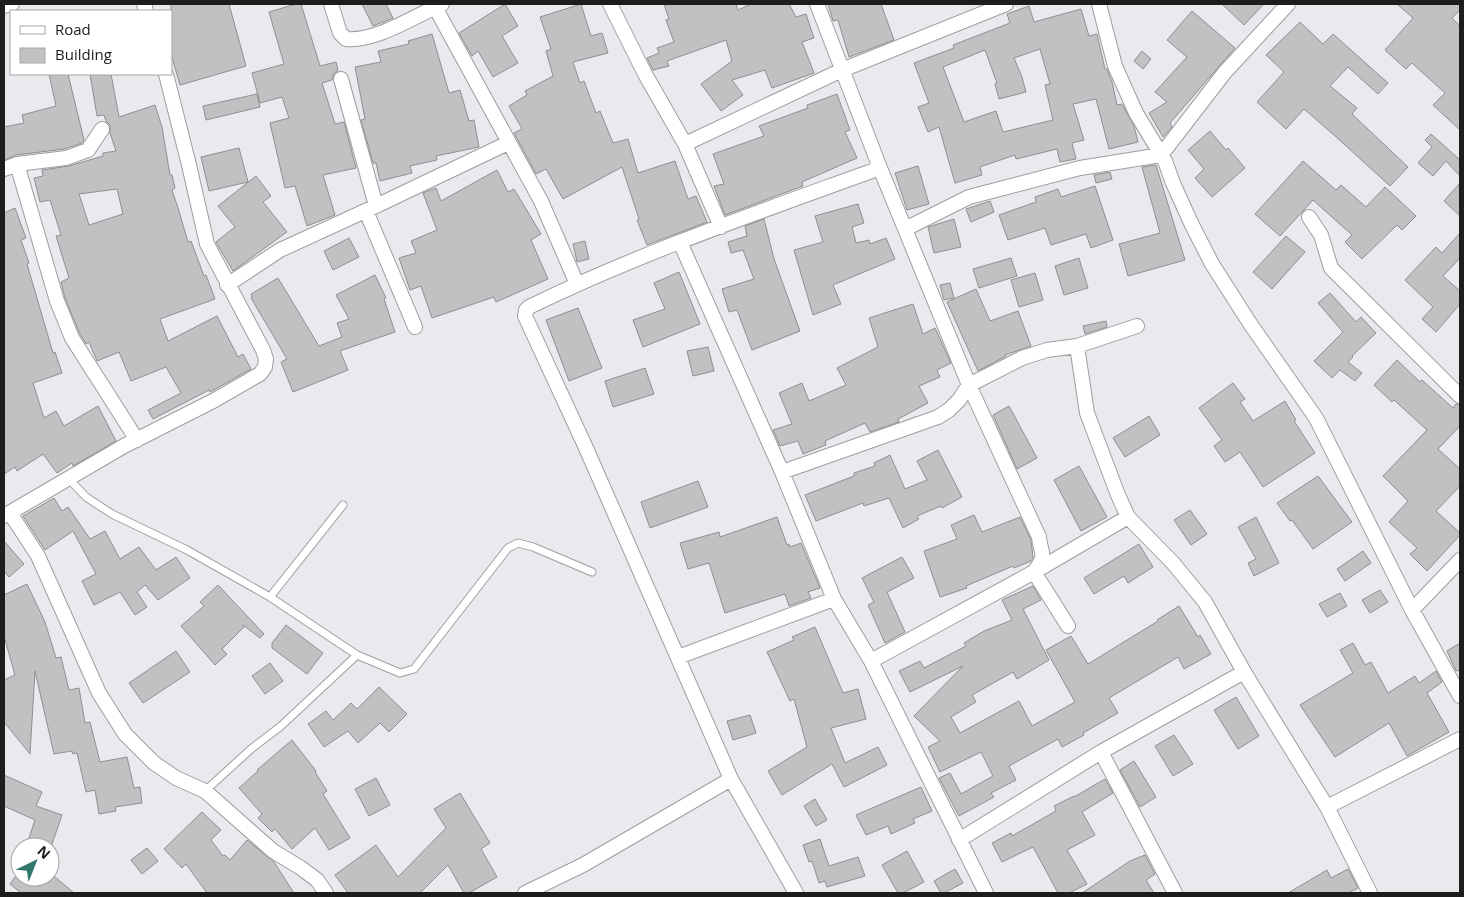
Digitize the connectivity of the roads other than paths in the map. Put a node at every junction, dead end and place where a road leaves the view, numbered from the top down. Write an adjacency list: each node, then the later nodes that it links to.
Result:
1 (12, 4): 9 (street)
2 (332, 4): 8 (street)
3 (610, 4): 15 (street)
4 (817, 4): 10 (street)
5 (1006, 4): 10 (street)
6 (1099, 4): 16 (street)
7 (1288, 4): 16 (street)
8 (439, 5): 14 (street)
9 (4, 6)
10 (842, 70): 15 (street); 18 (street)
11 (166, 75): 25 (street)
12 (341, 79): 19 (street)
13 (102, 129): 17 (street)
14 (508, 143): 19 (street); 24 (street)
15 (685, 144): 21 (street)
16 (1161, 155): 22 (street); 42 (street)
17 (10, 166): 31 (street)
18 (880, 168): 21 (street); 22 (street)
19 (371, 209): 25 (street); 27 (street)
20 (1308, 217): 30 (street)
21 (721, 227): 23 (street)
22 (905, 229): 29 (street)
23 (680, 242): 24 (street); 32 (street)
24 (577, 284): 45 (street)
25 (227, 285): 31 (street)
26 (1137, 326): 28 (street)
27 (415, 327)
28 (1077, 346): 29 (street); 36 (street)
29 (968, 386): 32 (street); 39 (street)
30 (1460, 396)
31 (137, 440): 33 (street)
32 (782, 472): 41 (street)
33 (68, 478): 35 (street); 40 (lane)
34 (343, 505): 40 (lane)
35 (7, 515): 52 (street)
36 (1128, 517): 39 (street); 47 (street)
37 (1460, 560): 42 (street)
38 (592, 572): 44 (lane)
39 (1034, 572): 43 (street); 46 (street)
40 (270, 597): 44 (lane)
41 (834, 599): 45 (street); 46 (street)
42 (1412, 610): 48 (street)
43 (1068, 626)
44 (357, 655): 52 (lane)
45 (678, 657): 51 (street)
46 (871, 661): 54 (street)
47 (1244, 672): 50 (street); 53 (street)
48 (1460, 696)
49 (1460, 739): 53 (street)
50 (1101, 752): 54 (street); 59 (street)
51 (731, 779): 56 (street); 57 (street)
52 (205, 791): 55 (street)
53 (1327, 807): 60 (street)
54 (958, 840): 58 (street)
55 (326, 893)
56 (525, 893)
57 (796, 893)
58 (986, 893)
59 (1175, 893)
60 (1370, 893)

